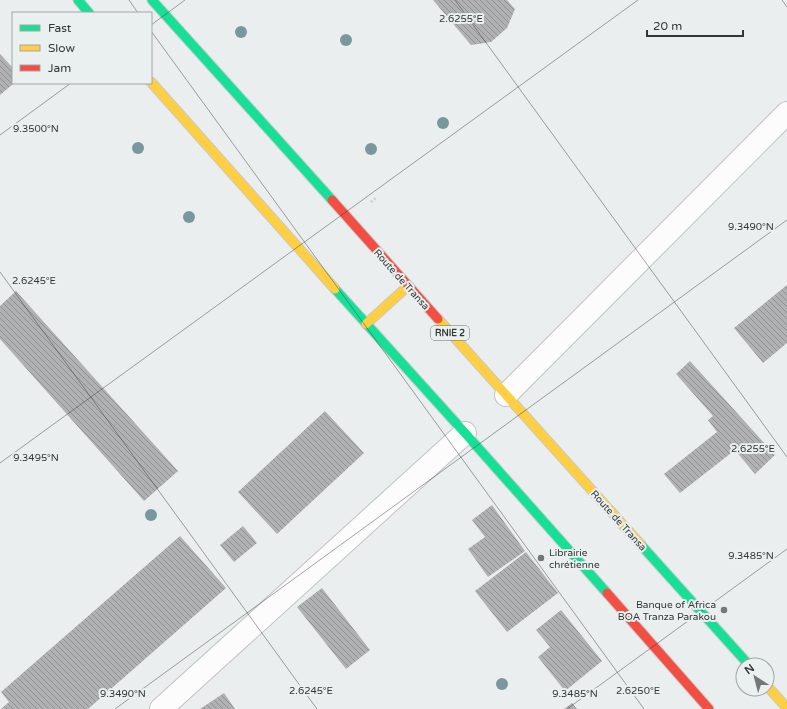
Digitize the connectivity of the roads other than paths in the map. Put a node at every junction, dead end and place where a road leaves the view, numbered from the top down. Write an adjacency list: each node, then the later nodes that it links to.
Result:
1 (78, 0): 3 (main road)
2 (152, 0): 6 (main road, Route de Transa / RNIE 2)
3 (88, 12)
4 (152, 83): 7 (main road)
5 (787, 113): 8 (street)
6 (408, 286): 7 (main road); 8 (main road, Route de Transa / RNIE 2)
7 (366, 324): 9 (main road)
8 (506, 395): 10 (main road, Route de Transa / RNIE 2)
9 (465, 433): 13 (street); 14 (main road)
10 (742, 657)
11 (775, 695): 12 (main road)
12 (787, 708)
13 (161, 709)
14 (709, 709)

